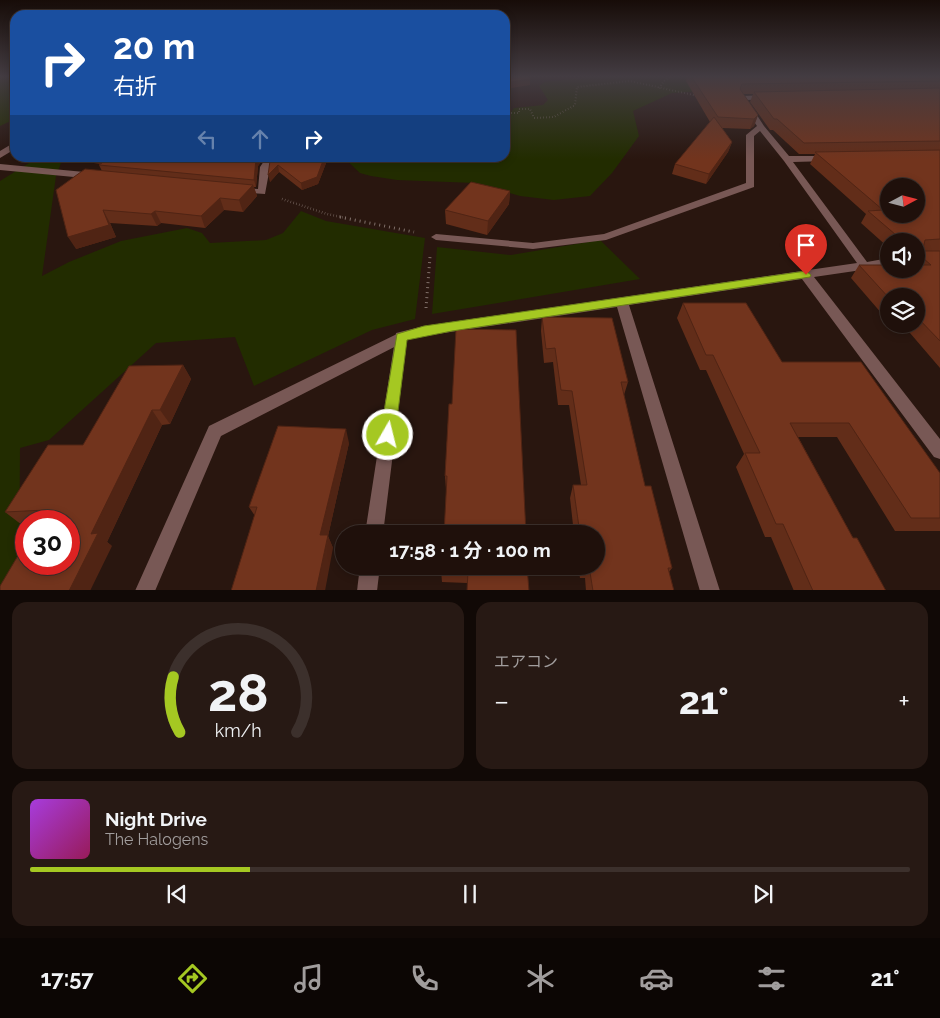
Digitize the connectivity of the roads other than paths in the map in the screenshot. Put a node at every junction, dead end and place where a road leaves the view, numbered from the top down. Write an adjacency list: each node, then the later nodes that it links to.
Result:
1 (746, 104): 2 (street)
2 (761, 127): 4 (street); 9 (street)
3 (844, 158): 4 (street)
4 (787, 159): 11 (street)
5 (268, 162): 8 (street)
6 (0, 167): 7 (street)
7 (107, 177)
8 (233, 190)
9 (436, 237)
10 (880, 263): 11 (street)
11 (864, 265): 12 (street)
12 (806, 275): 13 (street); 15 (street)
13 (622, 302): 14 (street); 20 (street)
14 (401, 337): 16 (street); 18 (street)
15 (940, 452)
16 (375, 525)
17 (369, 575): 19 (street)
18 (145, 590)
19 (367, 590)
20 (710, 590)

